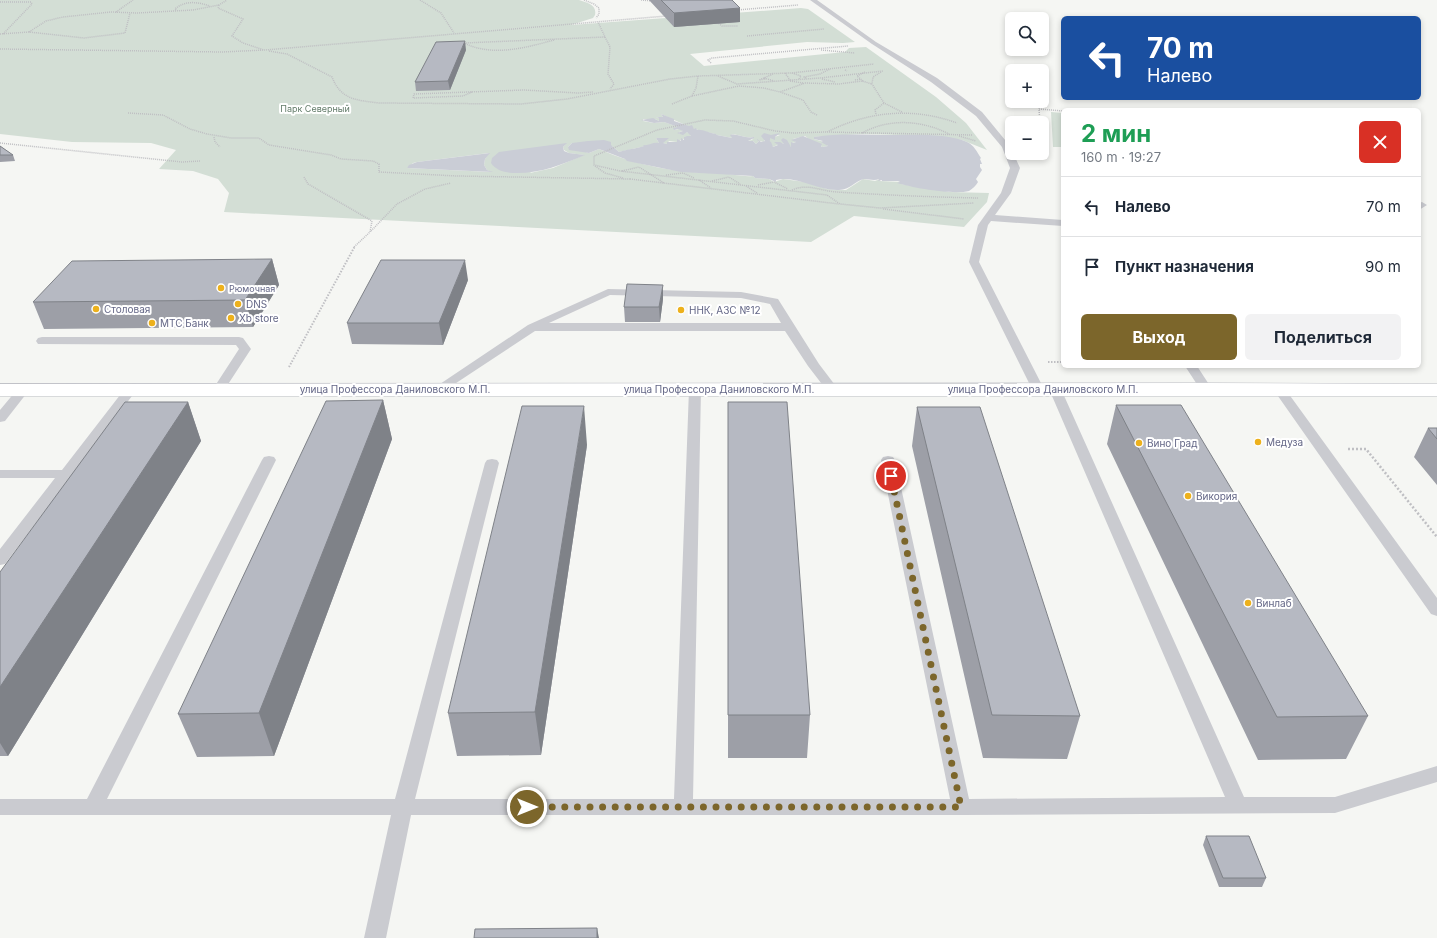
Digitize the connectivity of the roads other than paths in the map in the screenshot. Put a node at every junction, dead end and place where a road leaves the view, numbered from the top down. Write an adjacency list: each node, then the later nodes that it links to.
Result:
1 (815, 2): 2 (lane)
2 (989, 218): 3 (lane); 14 (lane)
3 (1061, 223)
4 (532, 327): 5 (lane); 5 (lane); 8 (lane)
5 (789, 327): 13 (lane)
6 (42, 341): 11 (lane)
7 (1193, 368): 15 (lane)
8 (440, 388): 11 (main road, улица Профессора Даниловского М.П.); 12 (main road, улица Профессора Даниловского М.П.)
9 (24, 389): 10 (main road, улица Профессора Даниловского М.П.); 17 (main road, улица Профессора Даниловского М.П.); 19 (lane)
10 (131, 389): 11 (main road, улица Профессора Даниловского М.П.); 24 (lane)
11 (219, 389)
12 (695, 389): 13 (main road, улица Профессора Даниловского М.П.); 32 (lane)
13 (832, 389): 14 (main road, улица Профессора Даниловского М.П.)
14 (1046, 389): 15 (main road, улица Профессора Даниловского М.П.); 28 (lane)
15 (1206, 389): 16 (main road, улица Профессора Даниловского М.П.)
16 (1279, 389): 18 (main road, улица Профессора Даниловского М.П.); 26 (lane)
17 (0, 390)
18 (1437, 390)
19 (0, 418)
20 (269, 460): 30 (lane)
21 (888, 460): 33 (lane)
22 (492, 463): 31 (lane)
23 (0, 474): 24 (lane)
24 (66, 474): 25 (lane)
25 (0, 560)
26 (1437, 610)
27 (1437, 774): 28 (lane)
28 (1238, 805): 33 (lane)
29 (0, 807): 30 (lane)
30 (93, 807): 31 (lane)
31 (403, 807): 32 (lane); 34 (lane)
32 (683, 807): 33 (lane)
33 (961, 807)
34 (375, 938)

